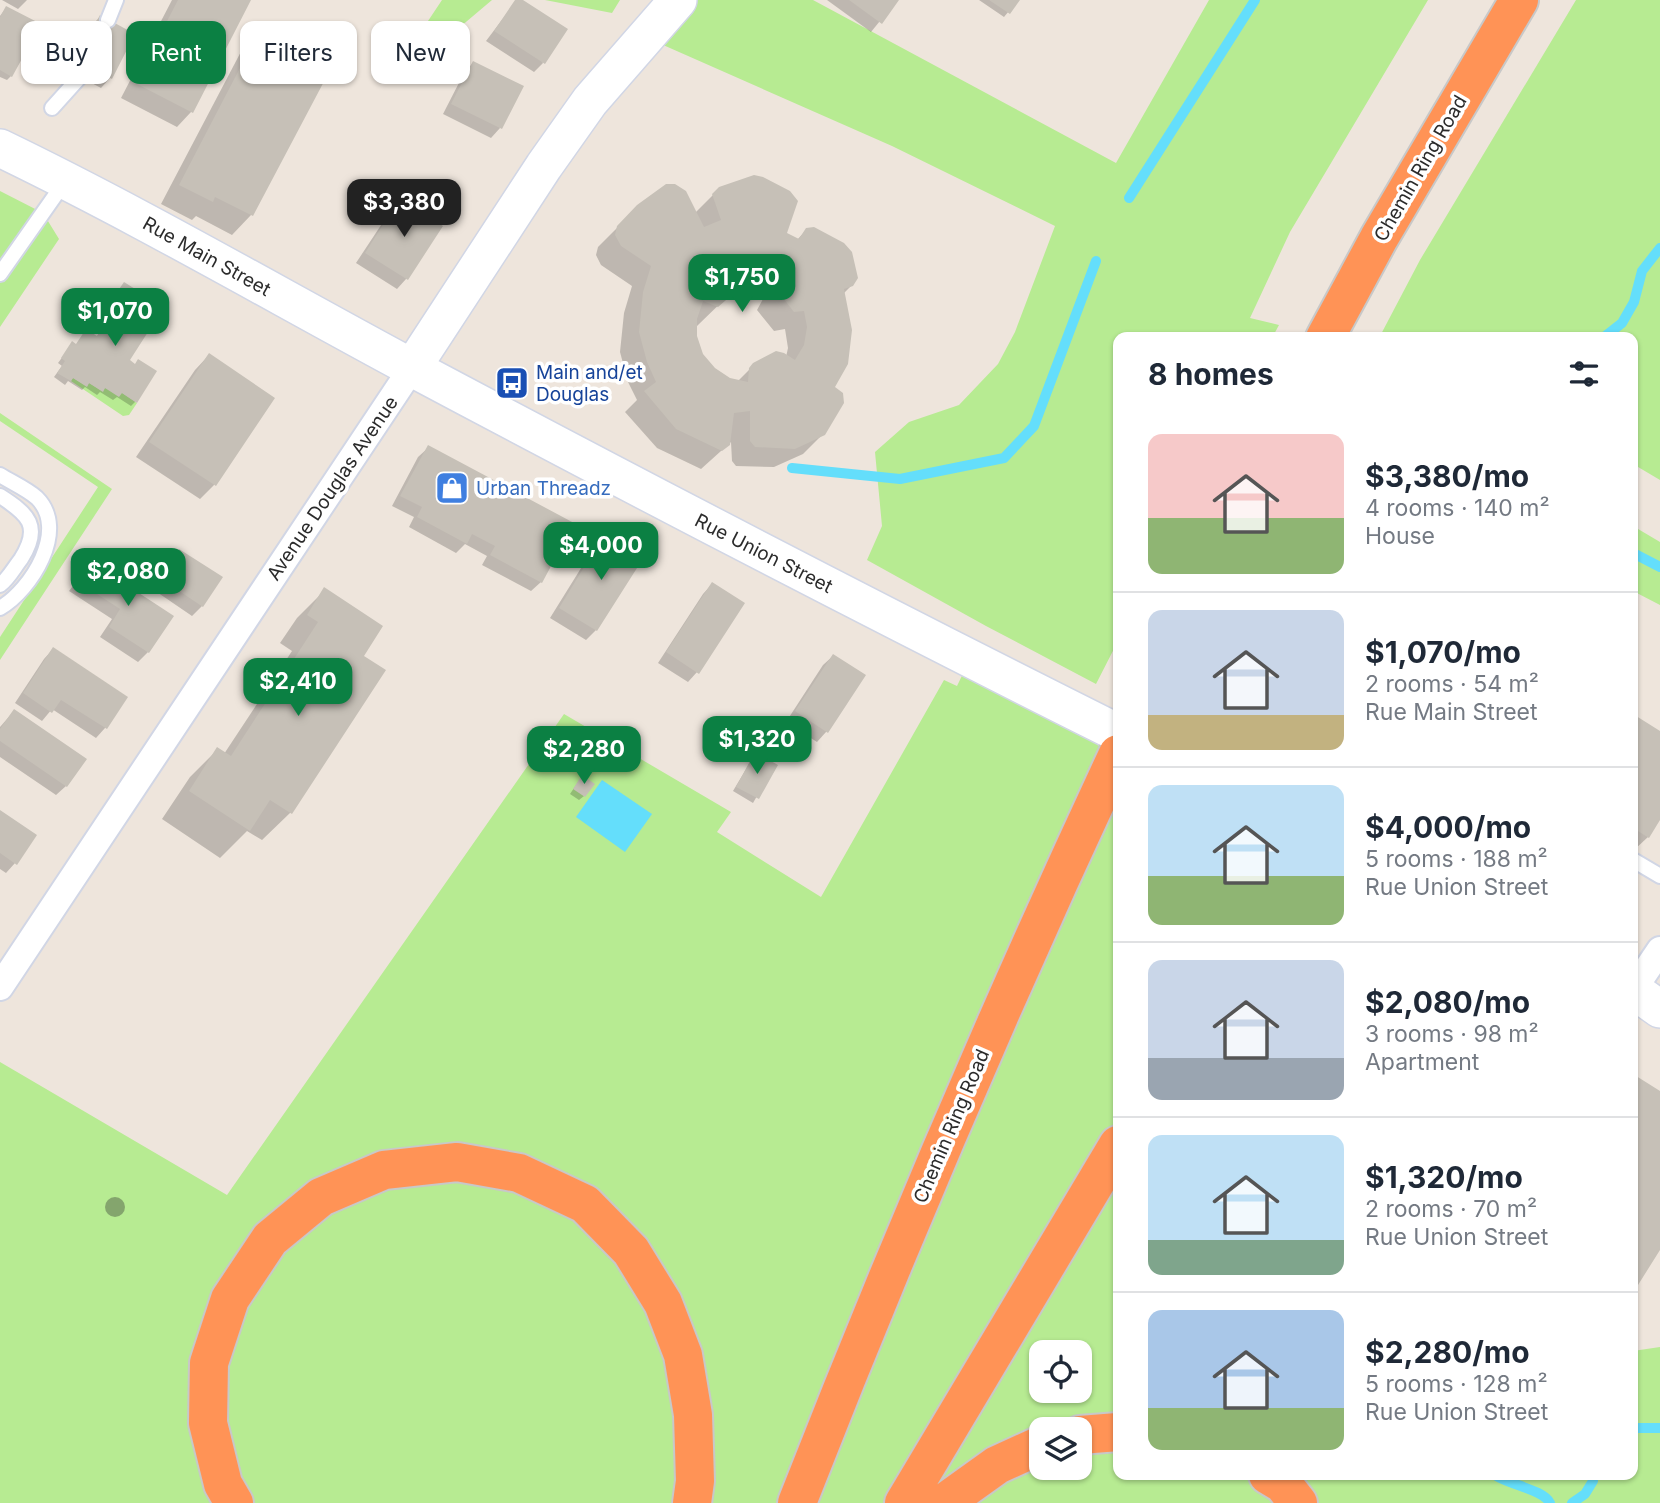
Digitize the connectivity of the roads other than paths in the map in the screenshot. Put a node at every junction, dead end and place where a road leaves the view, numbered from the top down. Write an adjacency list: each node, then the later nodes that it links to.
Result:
1 (116, 0): 4 (lane)
2 (678, 0): 11 (main road, Avenue Douglas Avenue)
3 (1519, 0): 10 (highway, Chemin Ring Road)
4 (108, 20)
5 (74, 84): 6 (lane)
6 (52, 108)
7 (0, 148): 8 (main road, Rue Main Street)
8 (66, 179): 9 (lane); 11 (main road, Rue Main Street)
9 (0, 274)
10 (1328, 332)
11 (412, 368): 16 (main road, Rue Union Street); 22 (street, Avenue Douglas Avenue)
12 (0, 475): 15 (lane)
13 (0, 496): 14 (lane)
14 (0, 585)
15 (0, 608)
16 (1113, 730)
17 (1113, 765): 32 (highway, Chemin Ring Road)
18 (1638, 863): 19 (lane)
19 (1660, 876)
20 (1660, 950): 21 (street)
21 (1638, 983)
22 (0, 987)
23 (1638, 994): 24 (main road)
24 (1660, 1009)
25 (1113, 1153): 33 (highway)
26 (1113, 1432): 27 (highway)
27 (1092, 1434)
28 (1029, 1450): 34 (highway)
29 (1276, 1480): 35 (highway)
30 (234, 1503): 31 (highway)
31 (692, 1503)
32 (797, 1503)
33 (904, 1503)
34 (944, 1503)
35 (1298, 1503)

